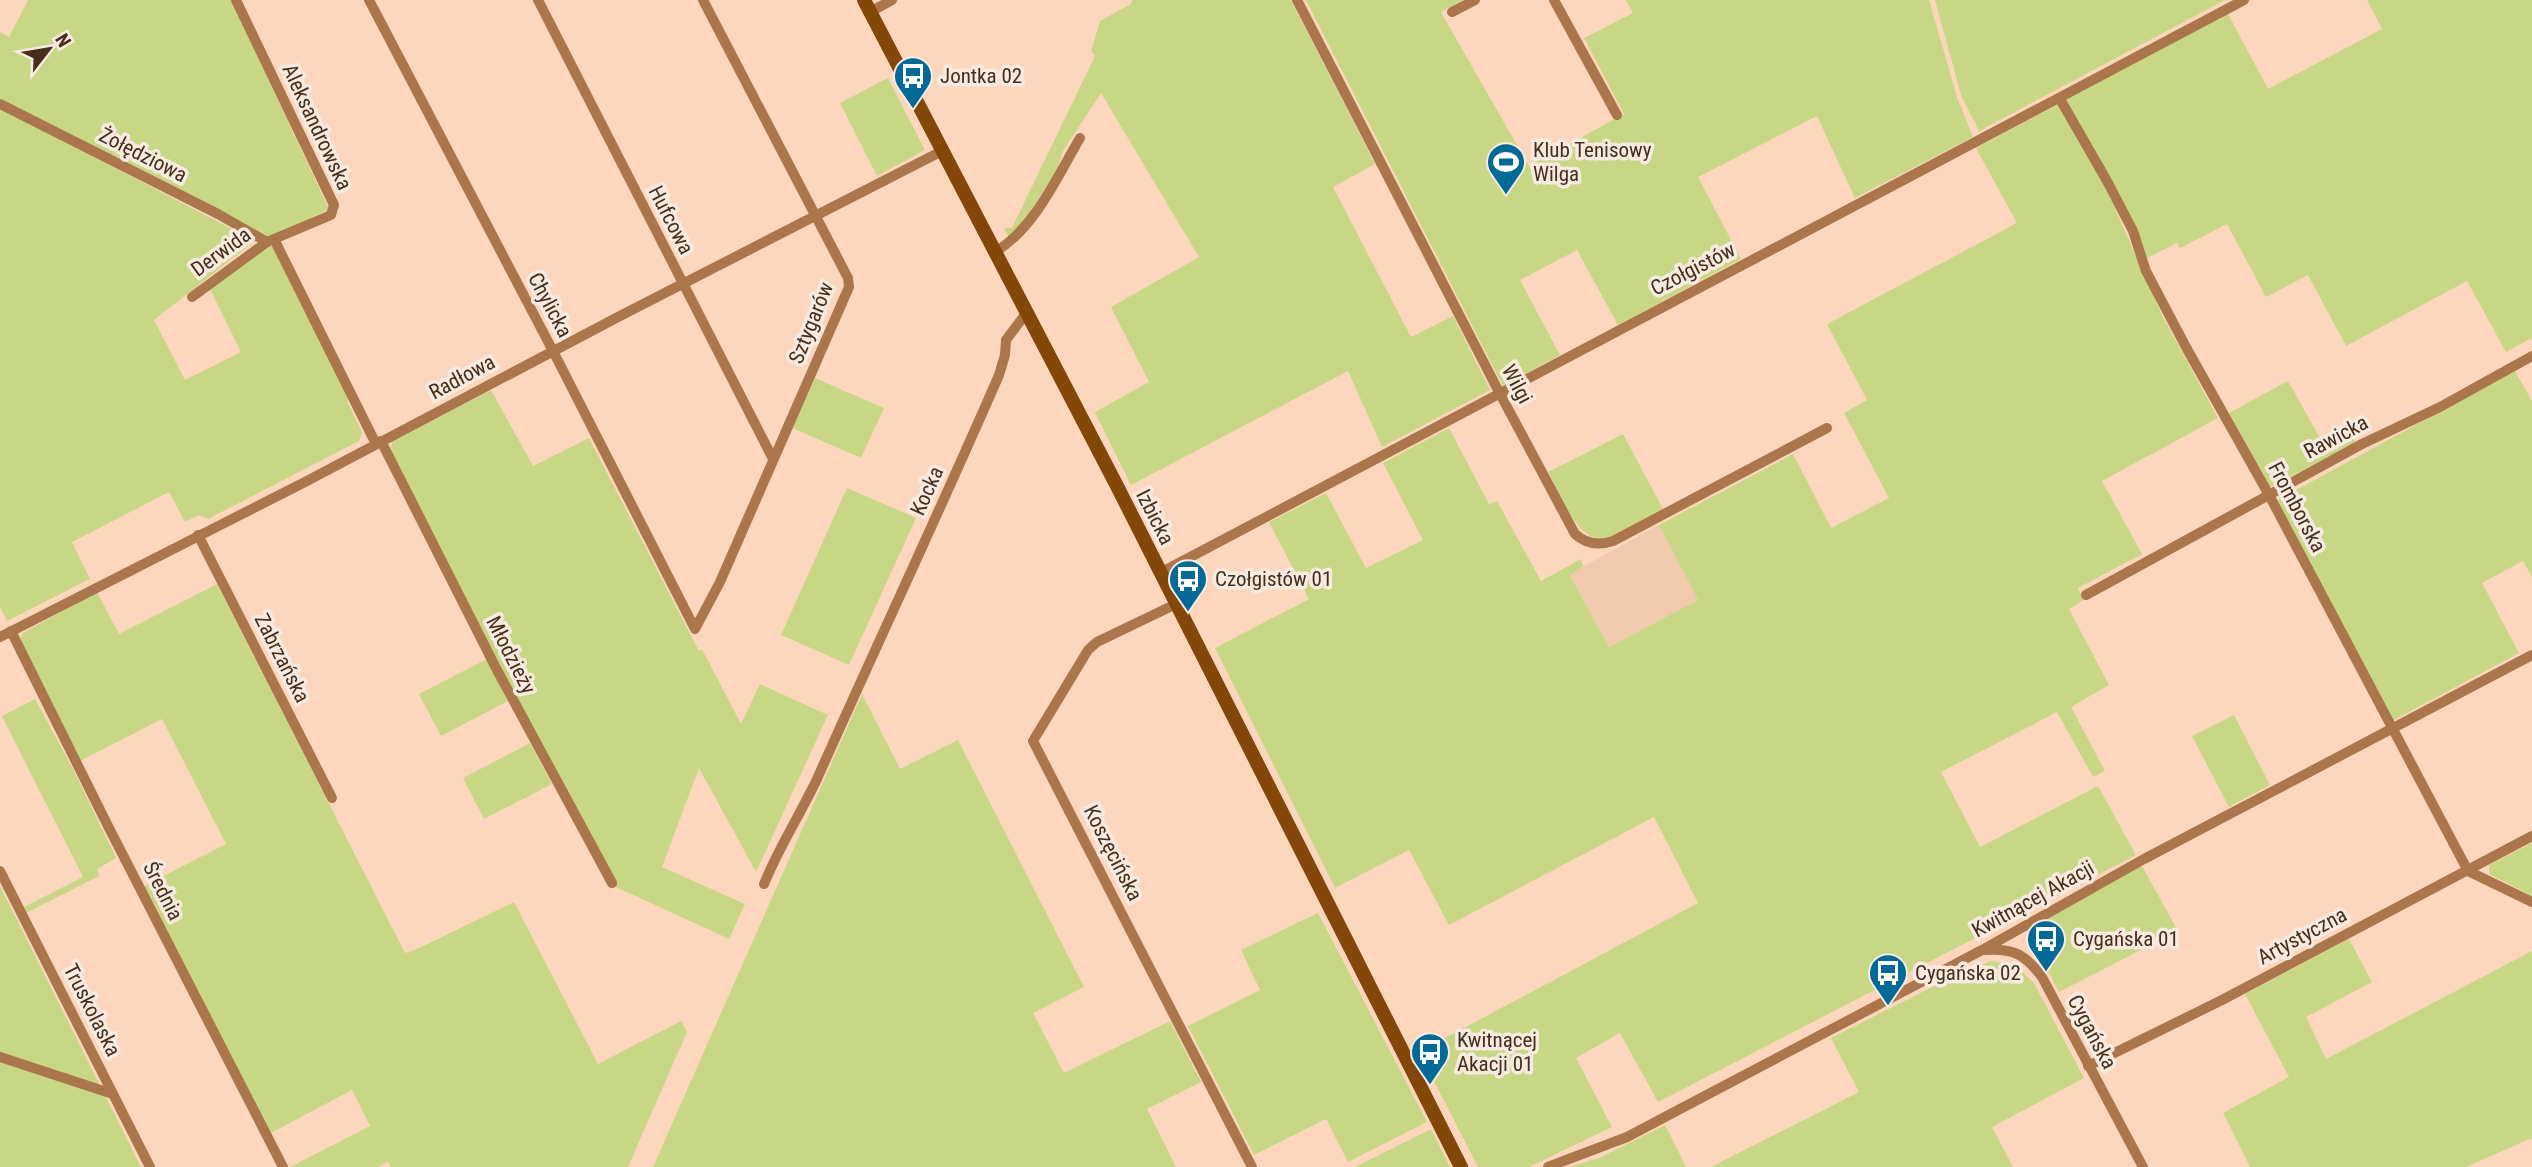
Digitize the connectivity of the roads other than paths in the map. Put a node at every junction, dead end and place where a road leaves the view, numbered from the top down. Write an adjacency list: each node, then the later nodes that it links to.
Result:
1 (236, 0): 18 (street, Aleksandrowska)
2 (369, 0): 23 (street, Chylicka)
3 (538, 0): 20 (street, Hufcowa)
4 (703, 0): 17 (street, Sztygarów)
5 (892, 0): 10 (street)
6 (1297, 0): 25 (street, Wilgi)
7 (1475, 0): 11 (street)
8 (1554, 0): 14 (street)
9 (2244, 0): 12 (street, Czołgistów)
10 (867, 6): 16 (street, Izbicka)
11 (1452, 12)
12 (2060, 99): 25 (street, Czołgistów); 29 (street, Fromborska)
13 (0, 104): 18 (street, Żołędziowa)
14 (1617, 115)
15 (1080, 138): 19 (street)
16 (942, 151): 17 (street, Radłowa); 19 (street, Izbicka)
17 (816, 216): 20 (street, Radłowa); 28 (street, Sztygarów)
18 (271, 240): 21 (street, Derwida); 27 (street, Młodzieży)
19 (995, 251): 22 (street, Izbicka)
20 (682, 284): 23 (street, Radłowa); 28 (street, Hufcowa)
21 (192, 297)
22 (1027, 312): 31 (street, Izbicka); 44 (street, Kocka)
23 (553, 351): 27 (street, Radłowa); 34 (street, Chylicka)
24 (2532, 356): 29 (street, Rawicka)
25 (1499, 392): 26 (street, Wilgi); 31 (street, Czołgistów)
26 (1827, 428)
27 (378, 443): 30 (street, Radłowa); 43 (street, Młodzieży)
28 (772, 457): 34 (street, Sztygarów)
29 (2269, 495): 32 (street, Rawicka); 38 (street, Fromborska)
30 (198, 535): 35 (street, Radłowa); 39 (street, Zabrzańska)
31 (1160, 573): 33 (street, Izbicka)
32 (2086, 595)
33 (1176, 604): 52 (street, Koszęcińska); 53 (street, Izbicka)
34 (695, 629)
35 (11, 631): 36 (street, Radłowa); 51 (street, Średnia)
36 (0, 637)
37 (2532, 655): 38 (street, Kwitnącej Akacji)
38 (2392, 728): 42 (street, Fromborska); 46 (street, Kwitnącej Akacji)
39 (332, 798)
40 (2532, 836): 42 (street, Artystyczna)
41 (0, 871): 49 (street, Truskolaska)
42 (2468, 871): 45 (street); 48 (street, Artystyczna)
43 (612, 883)
44 (764, 884)
45 (2532, 902)
46 (1982, 950): 48 (street, Cygańska); 54 (street, Kwitnącej Akacji)
47 (0, 1057): 49 (street)
48 (2088, 1066): 55 (street, Cygańska)
49 (113, 1094): 50 (street, Truskolaska)
50 (150, 1167)
51 (283, 1167)
52 (1252, 1167)
53 (1461, 1167)
54 (1548, 1167)
55 (2143, 1167)

